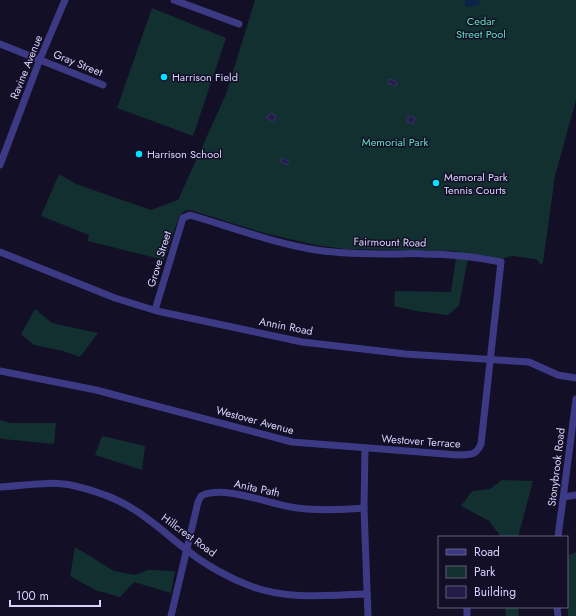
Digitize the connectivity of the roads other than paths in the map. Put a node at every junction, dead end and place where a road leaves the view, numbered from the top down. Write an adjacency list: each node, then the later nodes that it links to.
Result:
1 (65, 0): 5 (street, Ravine Avenue)
2 (174, 0): 3 (street)
3 (239, 24)
4 (0, 44): 5 (street, Gray Street)
5 (40, 59): 6 (street, Gray Street); 7 (street, Ravine Avenue)
6 (103, 85)
7 (0, 165)
8 (186, 216): 10 (street, Grove Street); 11 (street, Fairmount Road)
9 (0, 252): 10 (street, Annin Road)
10 (155, 310): 11 (street, Annin Road)
11 (491, 359): 13 (street, Annin Road); 15 (street, Westover Terrace)
12 (0, 371): 15 (street, Westover Avenue)
13 (576, 378)
14 (576, 399): 18 (street, Stonybrook Road)
15 (365, 448): 19 (street)
16 (0, 487): 21 (street, Hillcrest Road)
17 (576, 495): 18 (street)
18 (564, 497): 20 (street, Stonybrook Road)
19 (364, 508): 21 (street, Anita Path); 22 (street)
20 (558, 536)
21 (186, 550): 22 (street, Hillcrest Road); 23 (street)
22 (367, 594): 24 (street)
23 (171, 616)
24 (368, 616)

